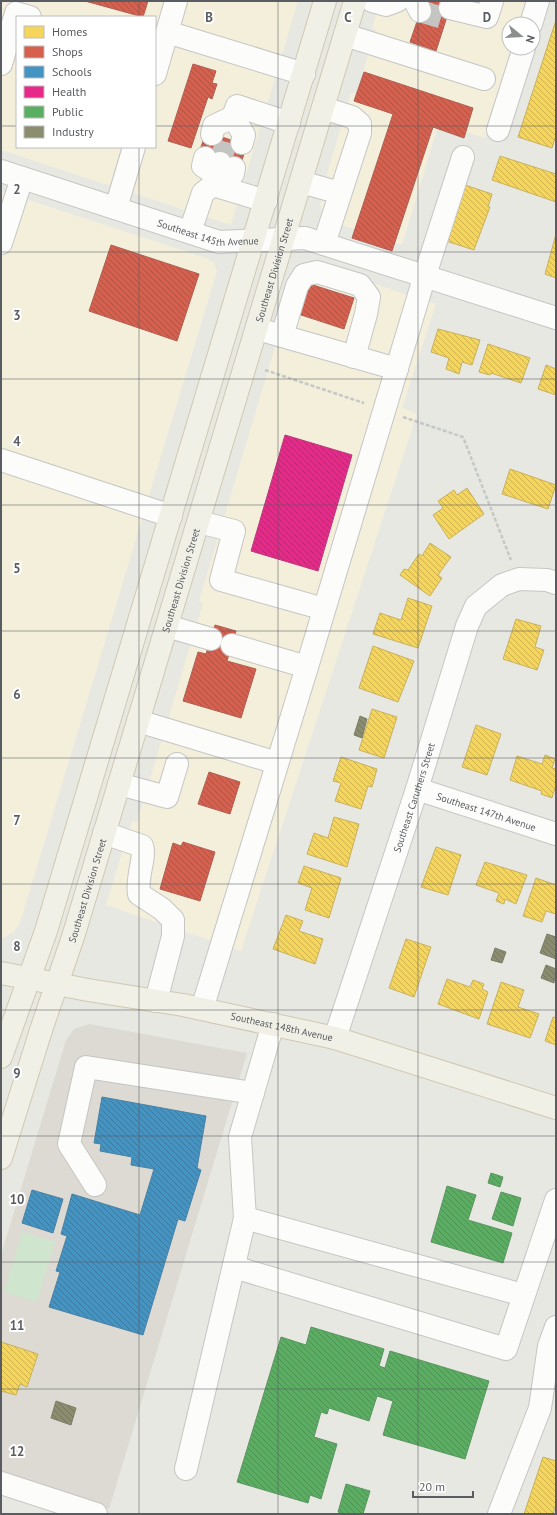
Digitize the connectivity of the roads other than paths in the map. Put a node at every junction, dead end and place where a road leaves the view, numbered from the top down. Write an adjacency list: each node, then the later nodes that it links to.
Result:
1 (176, 1): 11 (street)
2 (325, 1): 16 (main road)
3 (355, 1): 12 (main road, Southeast Division Street)
4 (372, 1): 5 (street)
5 (397, 1)
6 (492, 1): 8 (street)
7 (538, 1): 10 (street)
8 (458, 8)
9 (26, 16): 15 (street)
10 (533, 16)
11 (167, 32): 14 (street); 16 (street)
12 (345, 35): 17 (street); 18 (main road, Southeast Division Street)
13 (521, 56): 20 (street)
14 (157, 62)
15 (1, 64)
16 (304, 74): 19 (main road)
17 (484, 79)
18 (323, 108): 26 (main road, Southeast Division Street); 27 (street)
19 (289, 122): 21 (street); 28 (main road)
20 (498, 130)
21 (227, 138)
22 (134, 148): 29 (street)
23 (462, 157): 35 (street)
24 (1, 171): 25 (street, Southeast 145th Avenue)
25 (22, 178): 29 (street, Southeast 145th Avenue); 33 (street)
26 (301, 182): 27 (street); 31 (main road, Southeast Division Street)
27 (340, 193): 34 (street)
28 (266, 201): 30 (street); 32 (main road)
29 (116, 208): 30 (street, Southeast 145th Avenue)
30 (190, 232): 32 (street, Southeast 145th Avenue)
31 (284, 239): 32 (street, Southeast 145th Avenue); 34 (street, Southeast 145th Avenue); 37 (main road, Southeast Division Street)
32 (254, 241): 42 (main road)
33 (1, 243)
34 (324, 244): 35 (street, Southeast 145th Avenue)
35 (425, 276): 36 (street, Southeast 145th Avenue); 40 (street)
36 (556, 318)
37 (257, 329): 38 (street); 43 (main road, Southeast Division Street)
38 (282, 336): 39 (street); 39 (street)
39 (354, 357): 40 (street)
40 (397, 369): 45 (street)
41 (1, 460): 42 (street)
42 (171, 516): 58 (main road)
43 (199, 522): 45 (street); 46 (main road, Southeast Division Street)
44 (556, 583): 54 (street, Southeast Caruthers Street)
45 (324, 609): 49 (street)
46 (167, 626): 47 (street); 50 (main road, Southeast Division Street)
47 (211, 639)
48 (232, 645): 49 (street)
49 (307, 667): 51 (street)
50 (138, 721): 51 (street); 53 (main road, Southeast Division Street)
51 (277, 763): 61 (street)
52 (178, 764): 53 (street)
53 (119, 784): 55 (main road, Southeast Division Street)
54 (417, 789): 56 (street, Southeast 147th Avenue); 63 (street, Southeast Caruthers Street)
55 (104, 833): 59 (main road, Southeast Division Street); 60 (street)
56 (556, 834)
57 (1, 972): 58 (main road, Southeast 148th Avenue)
58 (28, 978): 59 (main road, Southeast 148th Avenue); 64 (main road)
59 (57, 984): 60 (main road, Southeast 148th Avenue); 67 (main road, Southeast Division Street)
60 (156, 1001): 61 (main road, Southeast 148th Avenue)
61 (202, 1009): 62 (main road, Southeast 148th Avenue)
62 (273, 1024): 63 (main road, Southeast 148th Avenue); 65 (street)
63 (335, 1038): 66 (main road, Southeast 148th Avenue)
64 (1, 1058)
65 (253, 1093): 68 (street); 70 (street)
66 (556, 1108)
67 (1, 1158)
68 (95, 1185)
69 (556, 1200): 72 (street)
70 (246, 1218): 71 (street); 72 (street)
71 (234, 1267): 72 (street); 75 (street)
72 (523, 1295)
73 (556, 1327): 74 (street)
74 (548, 1410): 78 (street)
75 (186, 1469)
76 (1, 1483): 77 (street)
77 (96, 1514)
78 (499, 1514)

